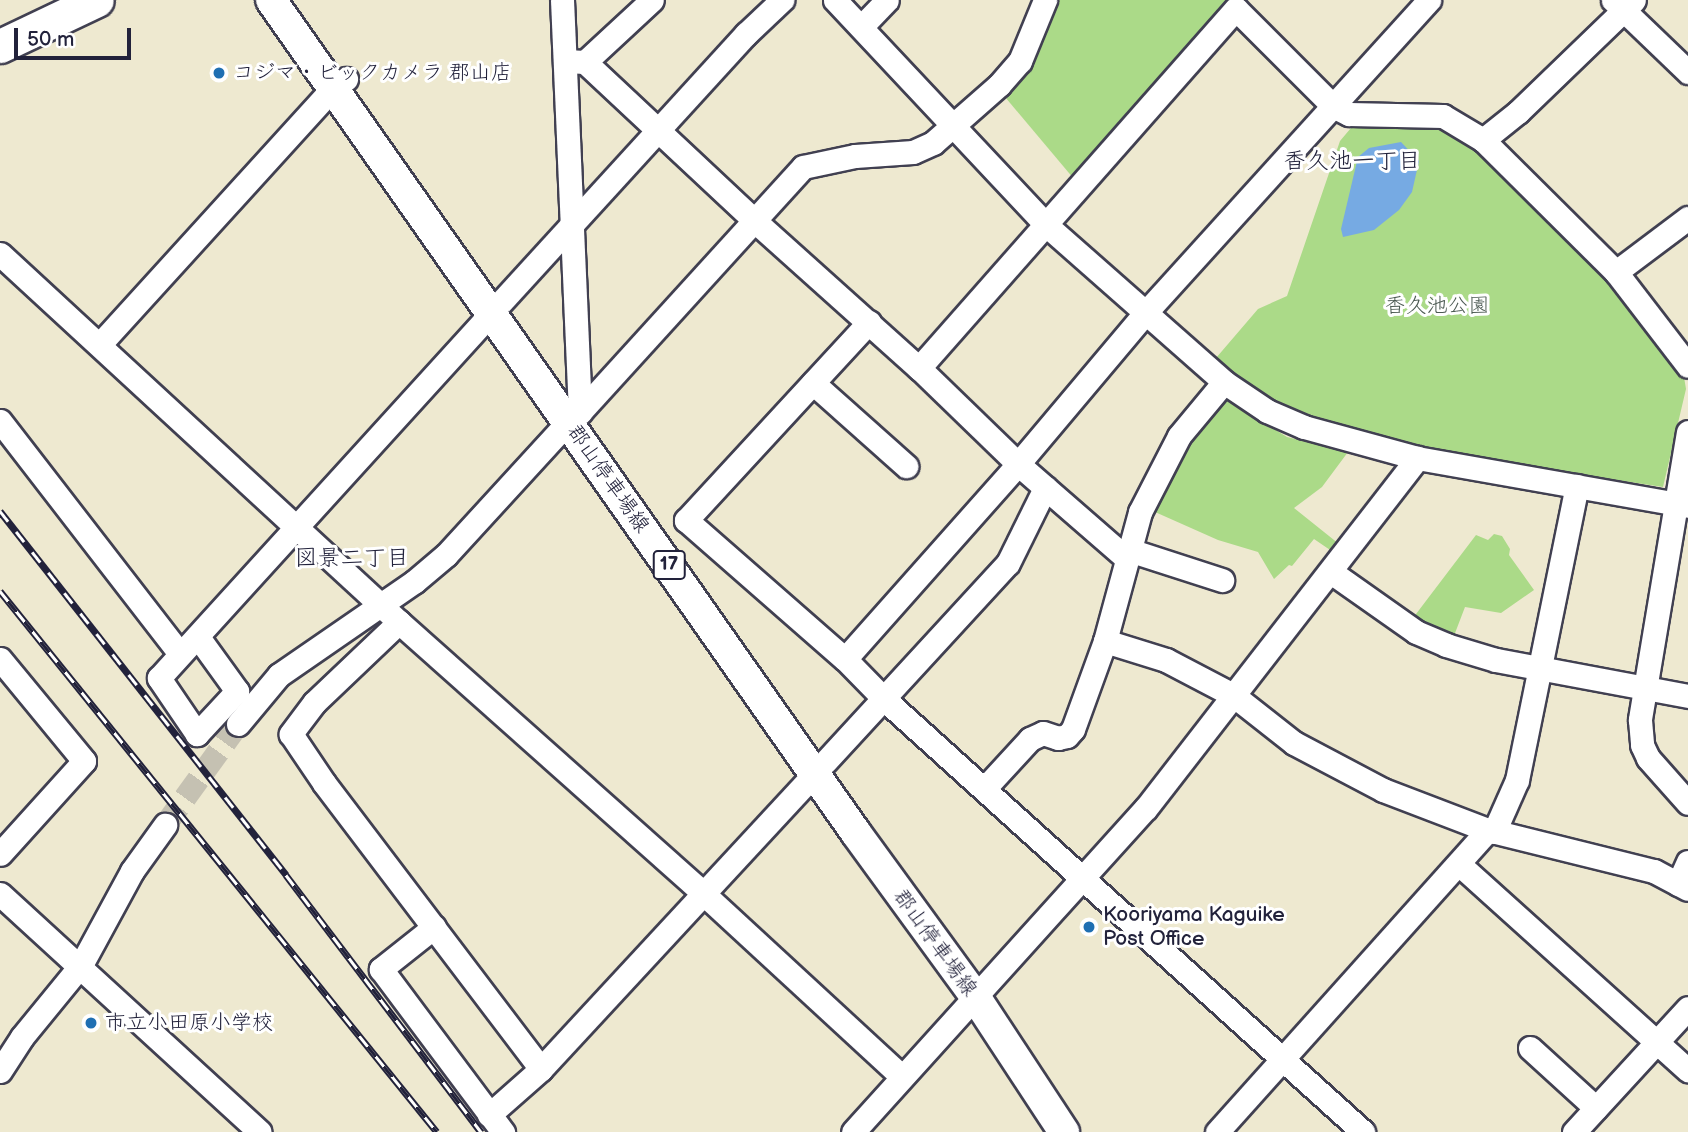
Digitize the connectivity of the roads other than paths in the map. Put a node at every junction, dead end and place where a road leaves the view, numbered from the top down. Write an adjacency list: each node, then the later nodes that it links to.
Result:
1 (97, 0): 14 (highway)
2 (271, 0): 17 (main road, 郡山停車場線 / 17)
3 (293, 0): 17 (main road, 郡山停車場線 / 17)
4 (562, 0): 15 (street)
5 (652, 0): 15 (street)
6 (782, 0): 20 (street)
7 (835, 0): 13 (street)
8 (887, 0): 13 (street)
9 (1045, 0): 19 (street)
10 (1429, 0): 18 (street)
11 (1623, 3): 16 (street); 21 (street)
12 (1240, 4): 18 (street); 25 (street)
13 (861, 27): 19 (street)
14 (0, 46)
15 (575, 61): 20 (street); 24 (street)
16 (1688, 72)
17 (339, 84): 28 (main road, 郡山停車場線 / 17); 31 (street)
18 (1333, 106): 21 (street); 29 (street)
19 (952, 128): 23 (street); 25 (street)
20 (657, 130): 23 (street); 24 (street)
21 (1483, 140): 27 (street)
22 (1688, 218): 27 (street)
23 (756, 222): 30 (street); 36 (street)
24 (572, 223): 28 (street); 36 (street)
25 (1045, 224): 29 (street); 33 (street)
26 (0, 254): 31 (street)
27 (1616, 272): 32 (street)
28 (497, 306): 36 (main road, 郡山停車場線 / 17); 45 (street)
29 (1147, 311): 34 (street); 40 (street)
30 (869, 322): 33 (street); 35 (street)
31 (100, 344): 45 (street)
32 (1688, 366)
33 (919, 368): 40 (street)
34 (1224, 382): 39 (street); 46 (street)
35 (813, 383): 41 (street); 55 (street)
36 (574, 417): 49 (street); 62 (main road, 郡山停車場線 / 17)
37 (0, 421): 53 (street)
38 (1688, 432): 44 (street)
39 (1417, 458): 42 (street); 47 (street)
40 (1018, 464): 43 (street); 55 (street)
41 (906, 466)
42 (1577, 486): 44 (street); 56 (street)
43 (1045, 488): 46 (street); 60 (street)
44 (1682, 505): 57 (street)
45 (296, 526): 49 (street); 51 (street)
46 (1127, 554): 48 (street); 52 (street)
47 (1331, 572): 56 (street); 58 (street)
48 (1222, 580)
49 (382, 604): 50 (street); 61 (street)
50 (399, 622): 73 (street); 74 (street)
51 (198, 637): 53 (street); 53 (street)
52 (1105, 641): 58 (street); 63 (street)
53 (179, 653)
54 (0, 659): 67 (street)
55 (845, 659): 60 (street)
56 (1539, 669): 57 (street); 66 (street)
57 (1643, 688): 59 (street); 64 (street)
58 (1233, 695): 66 (street); 70 (street)
59 (1688, 696)
60 (884, 699): 62 (street); 63 (street)
61 (238, 724)
62 (820, 768): 73 (street); 76 (main road, 郡山停車場線 / 17)
63 (984, 789): 70 (street)
64 (1688, 803)
65 (165, 825): 75 (street)
66 (1491, 831): 69 (street); 71 (street)
67 (0, 854)
68 (1688, 862): 71 (street)
69 (1460, 865): 78 (street); 80 (street)
70 (1082, 878): 76 (street); 80 (street)
71 (1683, 887)
72 (0, 894): 75 (street)
73 (705, 895): 81 (street); 84 (street)
74 (434, 927): 81 (street); 86 (street)
75 (81, 965): 83 (street); 87 (street)
76 (978, 991): 84 (street); 89 (main road, 郡山停車場線 / 17); 90 (main road, 郡山停車場線 / 17)
77 (1688, 1008): 78 (street)
78 (1657, 1042): 82 (street); 85 (street)
79 (1530, 1048): 85 (street)
80 (1280, 1060): 91 (street); 92 (street)
81 (541, 1069): 86 (street)
82 (1688, 1070)
83 (0, 1071)
84 (902, 1077): 88 (street)
85 (1596, 1108): 93 (street)
86 (496, 1123)
87 (260, 1132)
88 (853, 1132)
89 (1064, 1132)
90 (1081, 1132)
91 (1217, 1132)
92 (1363, 1132)
93 (1574, 1132)

